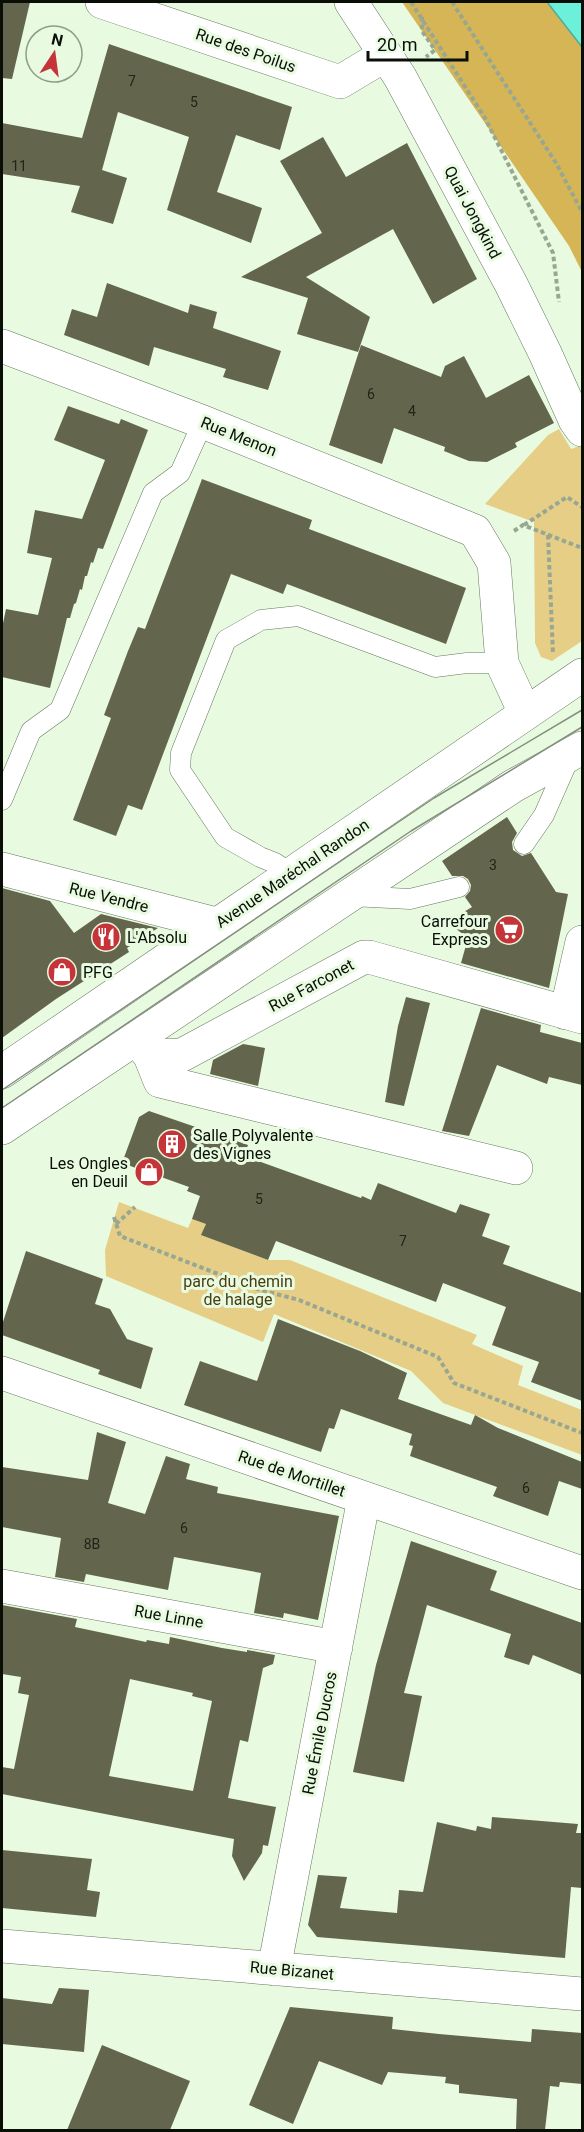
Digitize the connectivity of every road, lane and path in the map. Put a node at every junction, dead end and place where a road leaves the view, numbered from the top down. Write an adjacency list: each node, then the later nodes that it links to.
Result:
1 (102, 2): 7 (street, Rue des Poilus)
2 (351, 2): 7 (street, Quai Jongkind)
3 (411, 2): 5 (path)
4 (452, 2): 8 (path)
5 (422, 16): 6 (path); 9 (path)
6 (435, 50)
7 (385, 55): 12 (street, Quai Jongkind)
8 (582, 212)
9 (560, 308)
10 (2, 346): 11 (street, Rue Menon)
11 (202, 422): 16 (street, Rue Menon); 23 (lane)
12 (579, 425)
13 (582, 507): 14 (path)
14 (523, 525): 15 (path); 16 (path)
15 (548, 535): 17 (path); 18 (path)
16 (480, 539): 19 (street)
17 (582, 548)
18 (554, 655)
19 (502, 663): 21 (street); 26 (lane)
20 (582, 675): 21 (street, Avenue Maréchal Randon)
21 (525, 713): 26 (street, Avenue Maréchal Randon)
22 (577, 751): 24 (lane); 28 (street)
23 (2, 800)
24 (524, 844)
25 (2, 869): 29 (street, Rue Vendre)
26 (291, 874): 29 (street, Avenue Maréchal Randon)
27 (459, 887): 28 (lane)
28 (348, 896): 32 (street)
29 (216, 924): 33 (street, Avenue Maréchal Randon)
30 (582, 942): 31 (street)
31 (574, 1015): 32 (street, Rue Farconet)
32 (143, 1047): 34 (street); 35 (street)
33 (2, 1072)
34 (2, 1128)
35 (516, 1168)
36 (135, 1208): 38 (path)
37 (114, 1217): 38 (path)
38 (116, 1224): 40 (path)
39 (2, 1373): 41 (street, Rue de Mortillet)
40 (582, 1433)
41 (364, 1498): 42 (street, Rue de Mortillet); 44 (street, Rue Émile Ducros)
42 (582, 1573)
43 (2, 1586): 44 (street, Rue Linne)
44 (336, 1647): 46 (street, Rue Émile Ducros)
45 (2, 1946): 46 (street, Rue Bizanet)
46 (274, 1969): 47 (street, Rue Bizanet)
47 (582, 1994)

